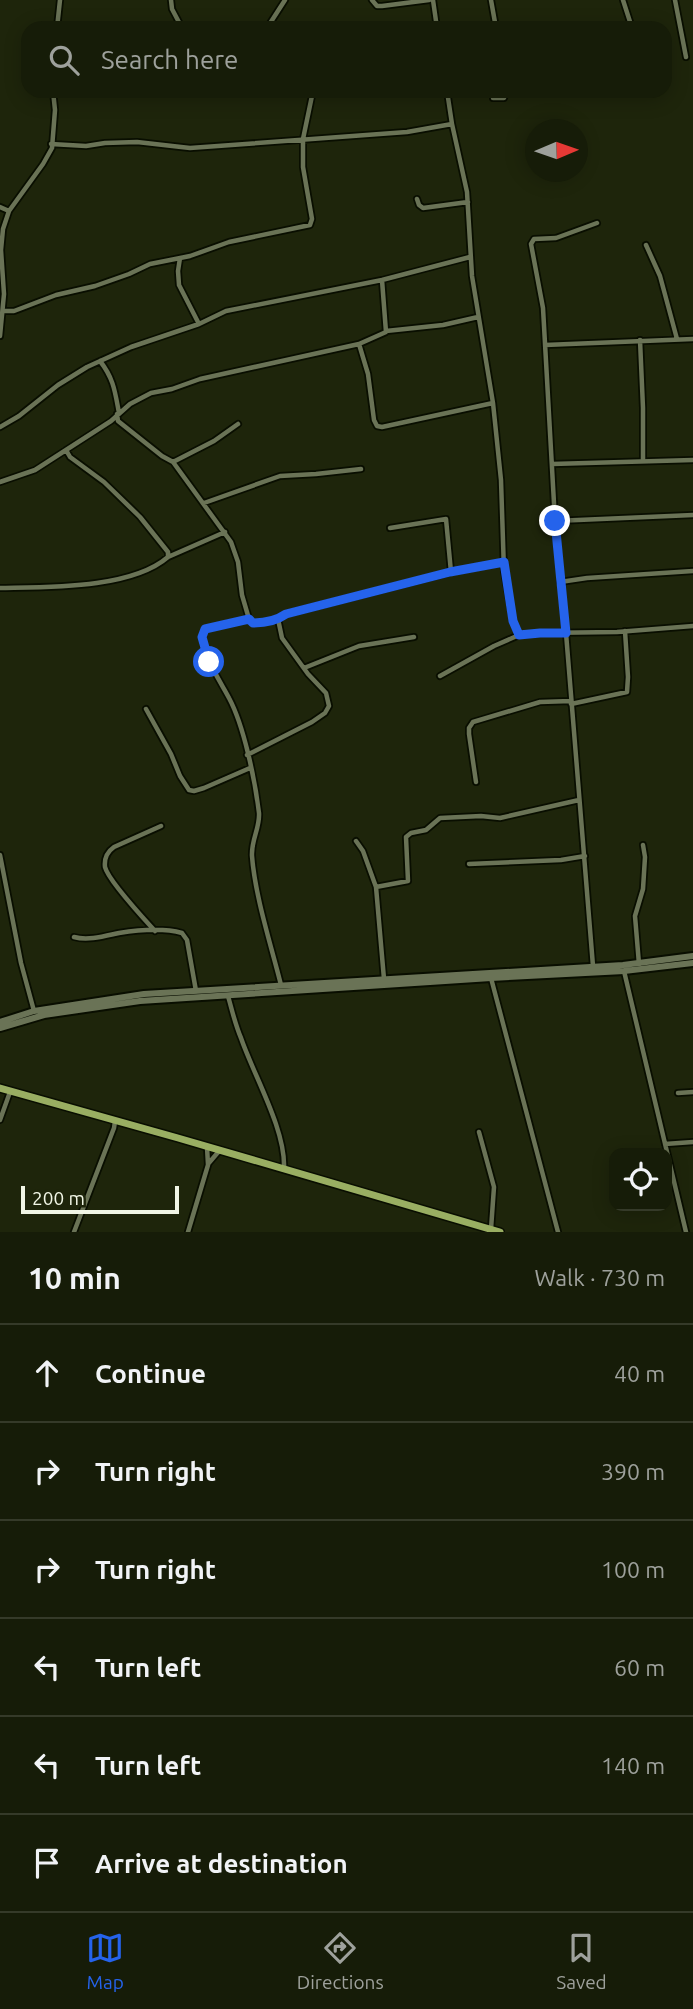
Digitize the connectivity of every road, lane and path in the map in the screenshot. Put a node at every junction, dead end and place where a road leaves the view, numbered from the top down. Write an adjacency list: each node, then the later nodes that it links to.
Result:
1 (60, 0): 9 (street)
2 (170, 0): 10 (street)
3 (285, 0): 11 (street)
4 (372, 0): 5 (street)
5 (431, 0): 12 (street)
6 (491, 0): 13 (street)
7 (623, 0): 14 (street)
8 (675, 0): 15 (street)
9 (58, 21)
10 (178, 21)
11 (272, 21)
12 (436, 21)
13 (495, 21)
14 (630, 21)
15 (686, 58)
16 (54, 98): 23 (street)
17 (312, 98): 22 (street)
18 (448, 98): 21 (street)
19 (492, 98): 20 (street)
20 (504, 98)
21 (452, 124): 22 (street); 25 (street)
22 (303, 139): 23 (street); 31 (street)
23 (51, 144): 27 (street)
24 (417, 199): 25 (street)
25 (468, 202): 30 (street)
26 (0, 207): 27 (street)
27 (9, 211): 33 (street)
28 (597, 223): 42 (street)
29 (646, 245): 38 (street)
30 (470, 257): 32 (street); 34 (street)
31 (180, 258): 33 (street); 35 (street)
32 (382, 280): 35 (street); 36 (street)
33 (3, 311): 37 (street)
34 (478, 317): 36 (street); 44 (street)
35 (199, 324): 43 (street)
36 (386, 331): 41 (street)
37 (0, 336)
38 (677, 339): 39 (street); 40 (street)
39 (693, 339)
40 (640, 340): 42 (street); 50 (street)
41 (359, 344): 44 (street); 45 (street)
42 (545, 345): 52 (street)
43 (100, 361): 45 (street); 47 (street)
44 (493, 403): 63 (street)
45 (118, 414): 48 (street); 51 (street)
46 (238, 424): 51 (street)
47 (0, 428)
48 (66, 450): 54 (street); 62 (street)
49 (693, 460): 50 (street)
50 (643, 461): 52 (street)
51 (173, 462): 56 (street)
52 (552, 464): 59 (street)
53 (361, 469): 55 (street)
54 (0, 482)
55 (213, 501): 56 (street); 57 (street)
56 (204, 503): 57 (street)
57 (208, 508): 61 (street)
58 (693, 516): 59 (street)
59 (555, 521): 66 (street)
60 (390, 528): 65 (street)
61 (225, 532): 62 (street); 68 (street)
62 (169, 557): 67 (street)
63 (504, 562): 65 (street); 73 (street)
64 (693, 571): 66 (street)
65 (450, 572): 69 (street)
66 (560, 582): 72 (street)
67 (0, 588)
68 (249, 619): 69 (street); 79 (street)
69 (278, 620): 75 (street)
70 (693, 626): 71 (street)
71 (625, 631): 72 (street); 77 (street)
72 (566, 633): 73 (street); 77 (street)
73 (519, 635): 76 (street)
74 (414, 637): 75 (street)
75 (304, 668): 79 (street)
76 (440, 676)
77 (571, 702): 81 (street); 82 (street)
78 (146, 709): 80 (street)
79 (247, 755): 80 (street)
80 (250, 768): 99 (street)
81 (476, 782)
82 (579, 800): 87 (street); 89 (street)
83 (161, 826): 90 (street)
84 (356, 841): 89 (street)
85 (643, 845): 94 (street)
86 (0, 855): 102 (street)
87 (585, 856): 88 (street); 95 (street)
88 (469, 864)
89 (376, 887): 98 (street)
90 (155, 931): 91 (street); 100 (street)
91 (74, 937)
92 (693, 956): 94 (main road)
93 (693, 963): 96 (main road)
94 (639, 964): 96 (main road)
95 (593, 966): 96 (main road); 97 (main road)
96 (624, 968): 97 (main road); 113 (street)
97 (486, 977): 98 (main road); 101 (main road); 124 (street)
98 (384, 979): 99 (main road)
99 (281, 985): 100 (main road)
100 (196, 991): 102 (main road)
101 (227, 995): 104 (main road); 117 (street)
102 (34, 1011): 103 (main road)
103 (0, 1022)
104 (0, 1028)
105 (0, 1087): 106 (highway)
106 (10, 1091): 109 (street); 110 (highway)
107 (693, 1092): 108 (street)
108 (678, 1093)
109 (0, 1120)
110 (115, 1120): 114 (highway); 120 (street)
111 (479, 1132): 119 (street)
112 (693, 1142): 113 (street)
113 (665, 1144): 125 (street)
114 (207, 1146): 115 (highway); 116 (street)
115 (220, 1150): 116 (street); 117 (highway)
116 (208, 1165): 121 (street)
117 (284, 1169): 118 (highway)
118 (468, 1223): 119 (highway); 122 (street)
119 (491, 1229): 123 (highway)
120 (74, 1232)
121 (188, 1232)
122 (466, 1232)
123 (500, 1232)
124 (558, 1232)
125 (686, 1232)

